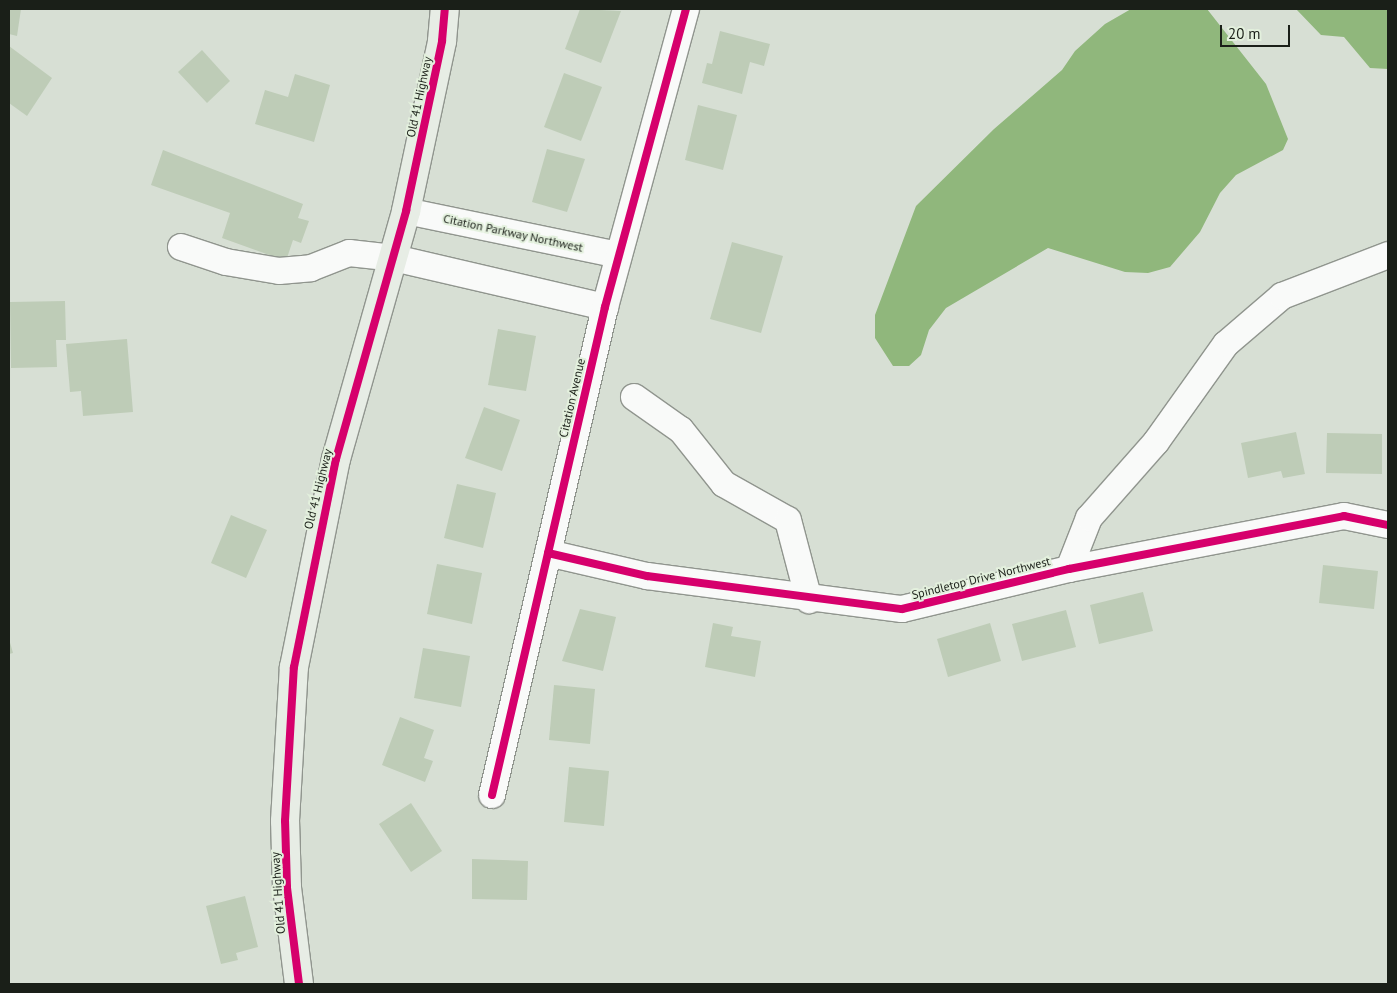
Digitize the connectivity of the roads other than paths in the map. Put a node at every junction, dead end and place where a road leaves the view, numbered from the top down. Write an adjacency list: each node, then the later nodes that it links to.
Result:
1 (445, 9): 3 (main road, Old 41 Highway)
2 (686, 9): 5 (street, Citation Avenue)
3 (406, 211): 5 (street, Citation Parkway Northwest); 7 (main road, Old 41 Highway)
4 (181, 247): 7 (street)
5 (620, 255): 8 (street, Citation Avenue)
6 (1388, 255): 12 (street)
7 (394, 258): 8 (street); 15 (main road, Old 41 Highway)
8 (605, 307): 11 (street, Citation Avenue)
9 (634, 397): 13 (street)
10 (1388, 525): 12 (street, Spindletop Drive Northwest)
11 (548, 553): 13 (street, Spindletop Drive Northwest); 14 (street, Citation Avenue)
12 (1069, 569): 13 (street, Spindletop Drive Northwest)
13 (809, 600)
14 (492, 795)
15 (299, 984)

